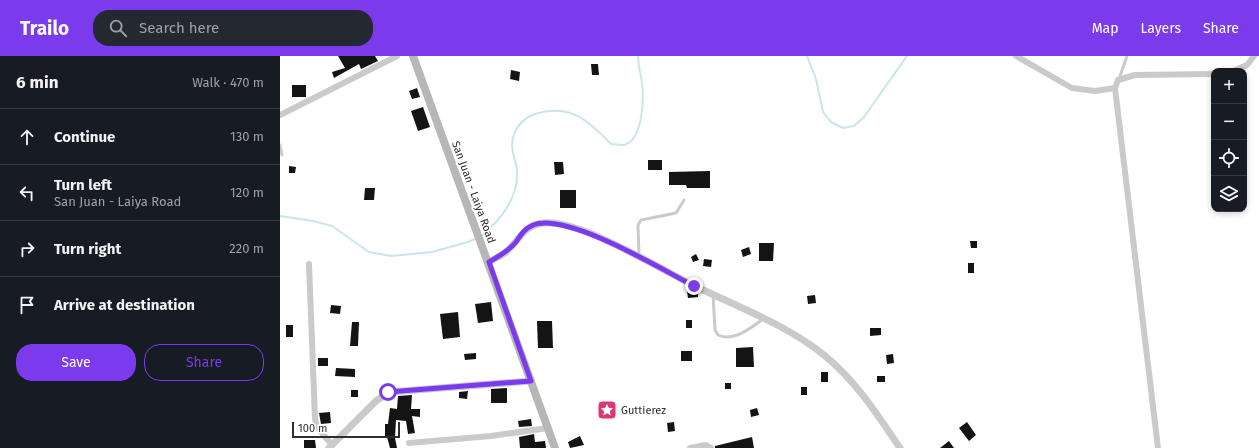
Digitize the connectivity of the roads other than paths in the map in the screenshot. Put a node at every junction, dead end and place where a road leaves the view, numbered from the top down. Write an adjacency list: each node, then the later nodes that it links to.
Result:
1 (398, 56): 10 (street)
2 (413, 56): 15 (main road, San Juan - Laiya Road)
3 (1016, 56): 9 (street)
4 (1128, 56): 8 (lane)
5 (1254, 56): 6 (street)
6 (1241, 68)
7 (1211, 74): 8 (street)
8 (1118, 80): 9 (street)
9 (1115, 88): 27 (street)
10 (280, 115)
11 (280, 145): 12 (lane)
12 (282, 155)
13 (684, 200): 14 (lane)
14 (639, 257): 15 (street); 17 (street)
15 (489, 262): 19 (main road, San Juan - Laiya Road)
16 (309, 264): 22 (street)
17 (713, 295): 18 (street); 18 (lane)
18 (763, 319): 26 (street)
19 (531, 381): 20 (main road, San Juan - Laiya Road); 22 (street)
20 (548, 428): 21 (street); 23 (main road, San Juan - Laiya Road)
21 (409, 444)
22 (331, 446)
23 (555, 448)
24 (690, 448): 25 (street)
25 (711, 448)
26 (900, 448)
27 (1158, 448)

